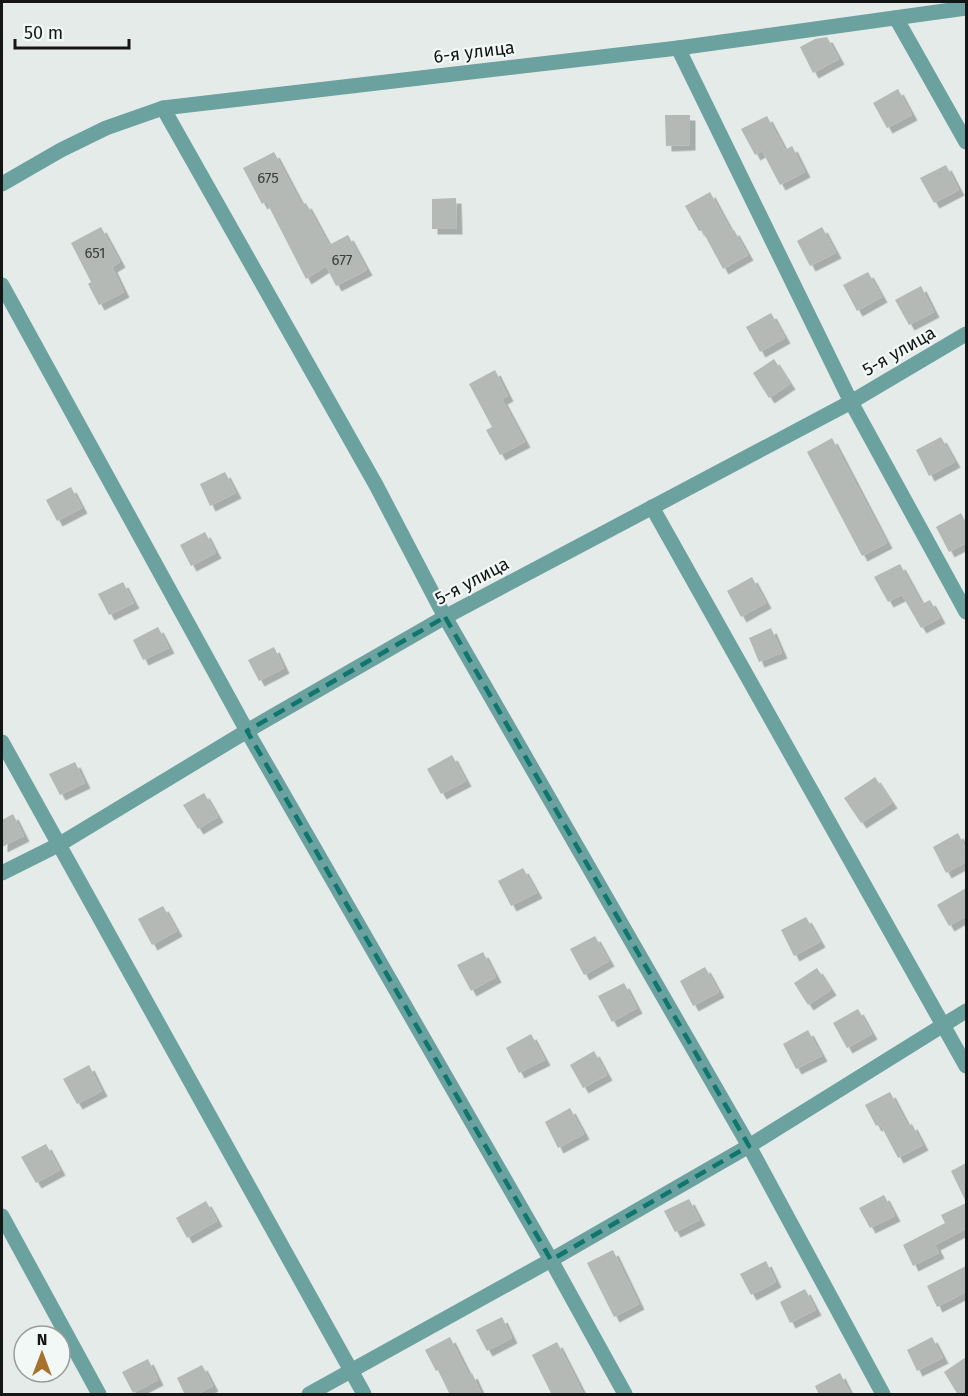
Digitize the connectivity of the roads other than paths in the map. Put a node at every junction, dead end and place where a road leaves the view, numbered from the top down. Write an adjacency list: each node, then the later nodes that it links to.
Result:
1 (966, 8): 2 (street, 6-я улица)
2 (896, 18): 3 (street, 6-я улица); 5 (street)
3 (678, 48): 4 (street, 6-я улица); 9 (street)
4 (163, 108): 6 (street, 6-я улица); 12 (street)
5 (966, 142)
6 (2, 184)
7 (2, 285): 13 (street)
8 (966, 334): 9 (street, 5-я улица)
9 (851, 402): 10 (street, 5-я улица); 11 (street)
10 (652, 507): 12 (street, 5-я улица); 18 (street)
11 (966, 612)
12 (445, 617): 13 (street, 5-я улица); 20 (street)
13 (247, 731): 15 (street, 5-я улица); 22 (street)
14 (2, 742): 15 (street)
15 (60, 844): 16 (street, 5-я улица); 23 (street)
16 (2, 873)
17 (966, 1011): 18 (street)
18 (944, 1023): 19 (street); 20 (street)
19 (966, 1066)
20 (749, 1146): 22 (street); 28 (street)
21 (2, 1216): 24 (street)
22 (551, 1260): 23 (street); 27 (street)
23 (351, 1371): 25 (street); 26 (street)
24 (99, 1395)
25 (309, 1395)
26 (364, 1395)
27 (625, 1395)
28 (883, 1395)

